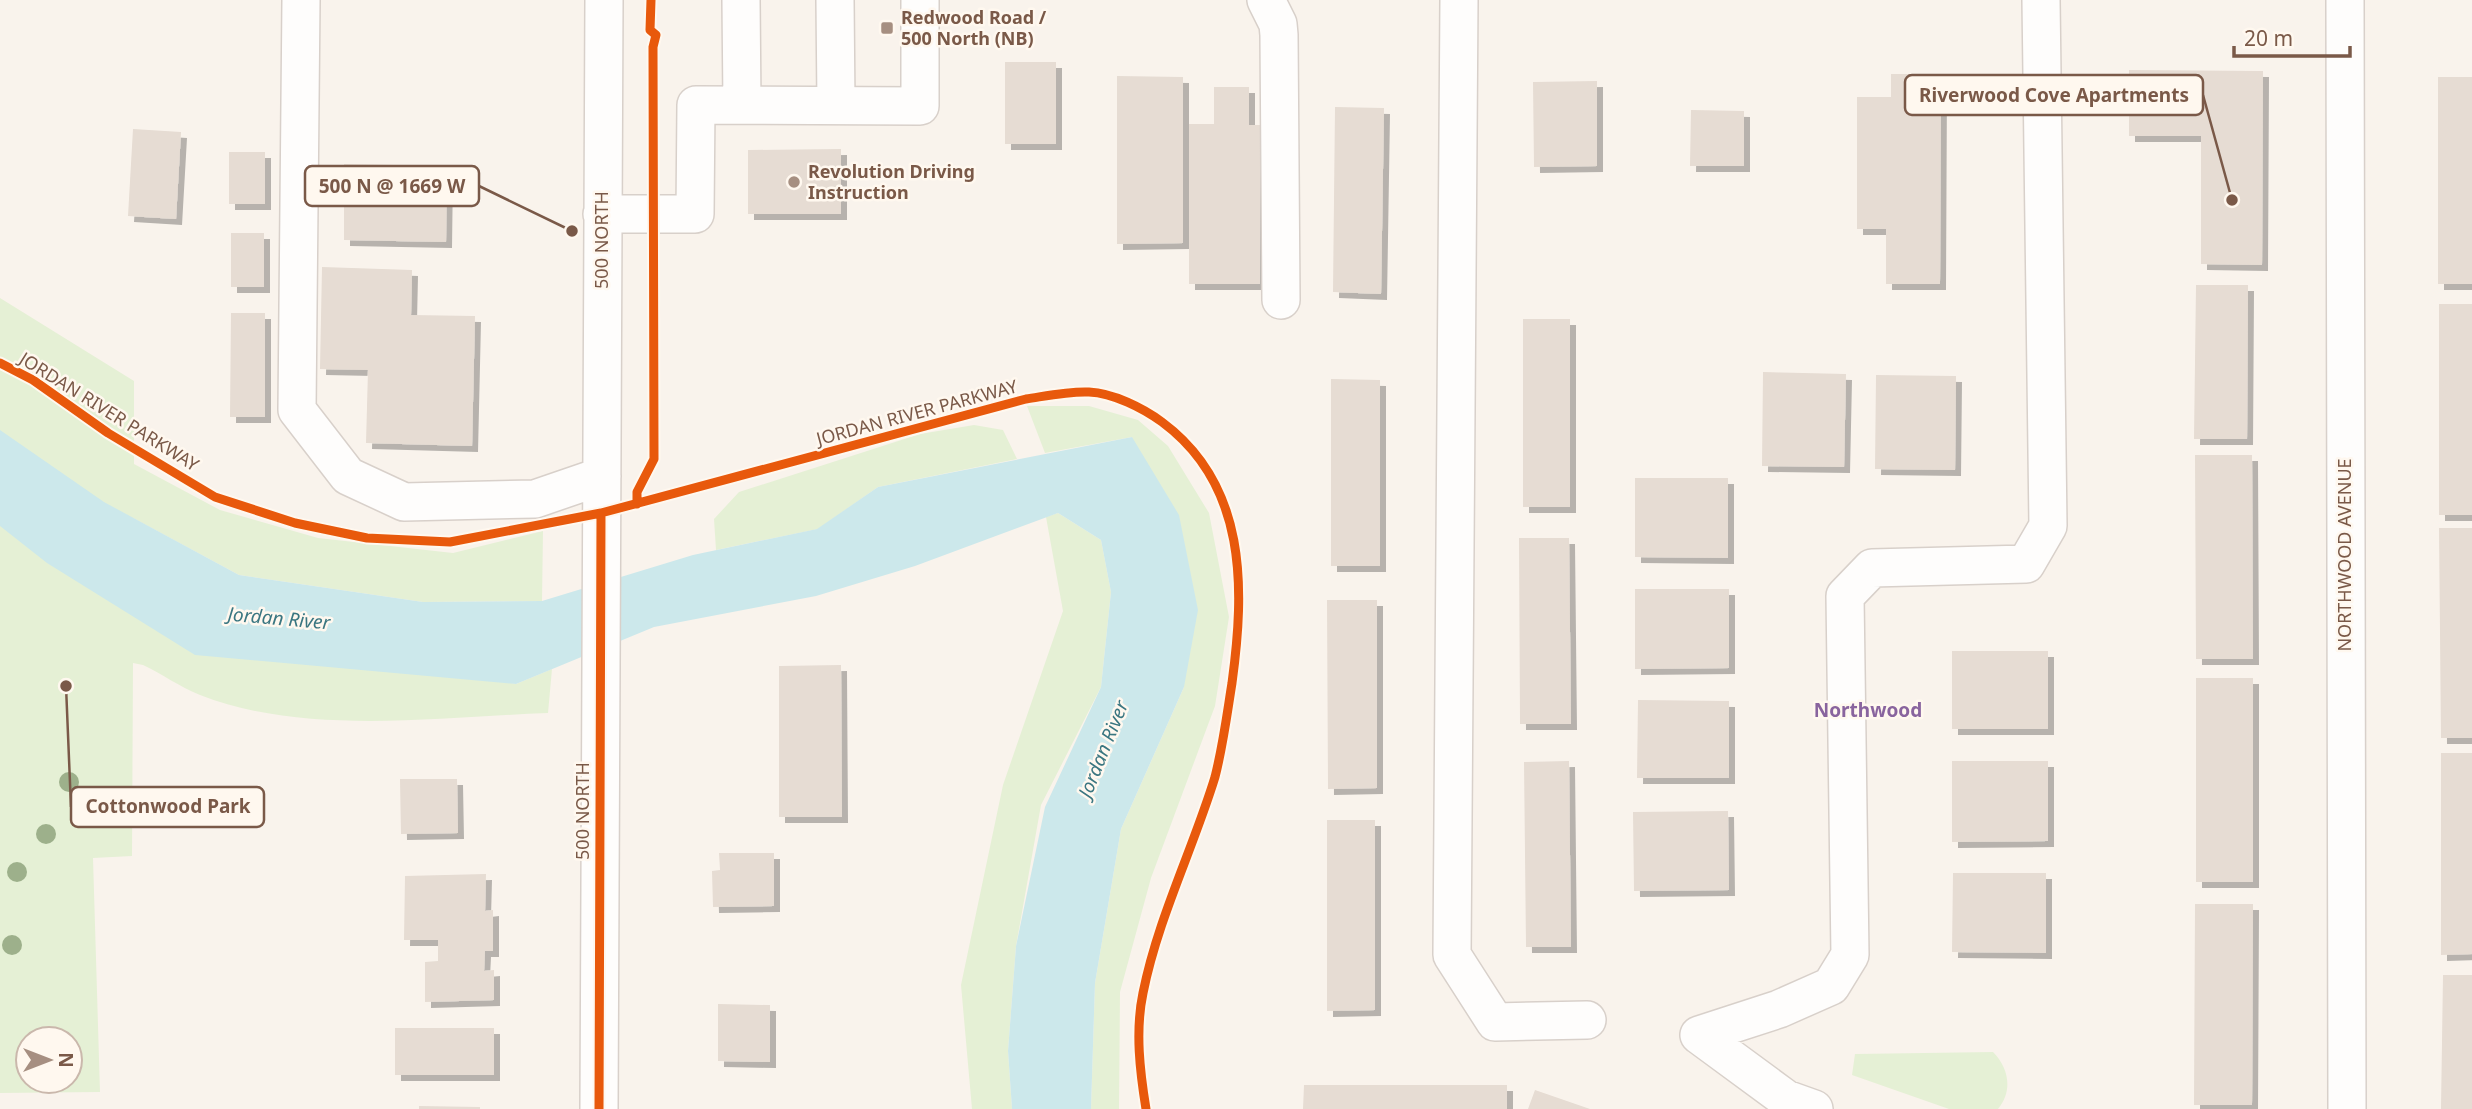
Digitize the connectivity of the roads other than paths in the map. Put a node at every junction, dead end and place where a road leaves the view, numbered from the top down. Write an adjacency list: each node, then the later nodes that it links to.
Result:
1 (301, 0): 14 (street)
2 (604, 0): 12 (street, 500 NORTH)
3 (741, 0): 10 (street)
4 (835, 0): 11 (street)
5 (920, 0): 11 (street)
6 (1266, 0): 13 (street)
7 (1459, 0): 15 (street)
8 (2041, 0): 16 (street)
9 (2345, 0): 18 (street, NORTHWOOD AVENUE)
10 (742, 105): 11 (street); 12 (street)
11 (836, 105)
12 (602, 214): 14 (street, 500 NORTH)
13 (1281, 300)
14 (602, 476): 17 (street, 500 NORTH)
15 (1587, 1020)
16 (1795, 1106)
17 (599, 1109)
18 (2347, 1109)

